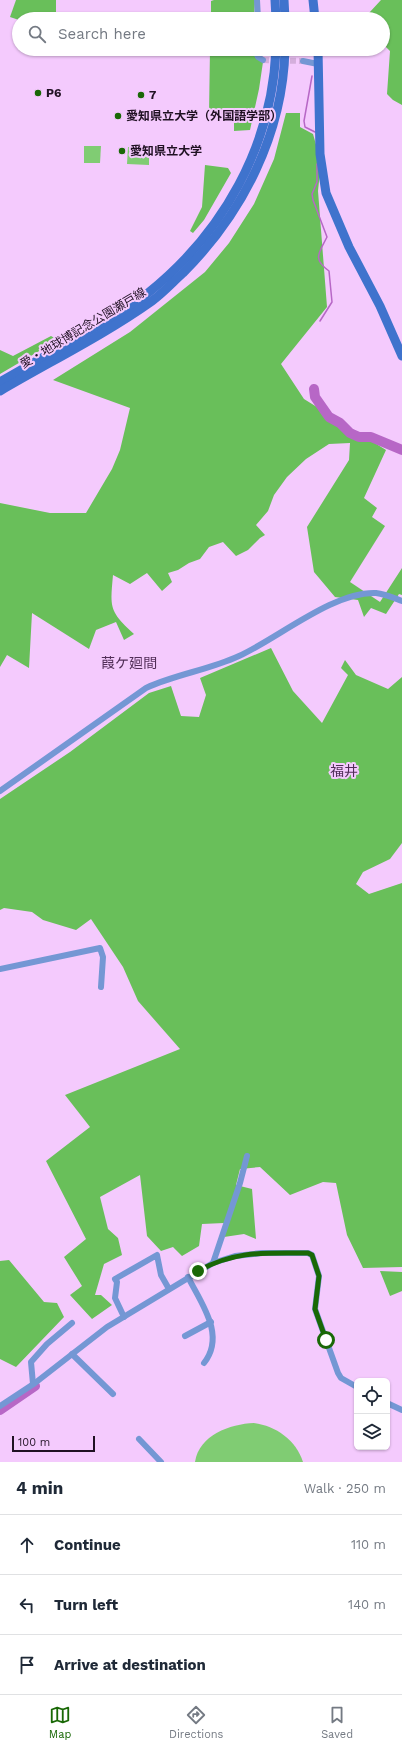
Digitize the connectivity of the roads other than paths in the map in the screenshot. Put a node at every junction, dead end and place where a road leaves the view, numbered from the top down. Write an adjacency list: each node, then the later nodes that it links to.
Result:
1 (258, 0): 5 (street)
2 (275, 0): 6 (main road)
3 (284, 0): 7 (main road)
4 (313, 0): 8 (main road)
5 (258, 12)
6 (276, 12)
7 (285, 12)
8 (314, 12)
9 (258, 56): 13 (street)
10 (275, 56): 17 (main road, 愛・地球博記念公園瀬戸線)
11 (285, 56): 18 (main road, 愛・地球博記念公園瀬戸線)
12 (318, 56): 15 (main road)
13 (263, 60)
14 (303, 61): 15 (street)
15 (318, 64): 16 (main road)
16 (402, 356)
17 (0, 382)
18 (0, 391)
19 (402, 601): 20 (street)
20 (0, 791)
21 (0, 969): 22 (street)
22 (101, 987)
23 (247, 1156): 24 (street)
24 (213, 1263): 25 (street); 34 (street)
25 (188, 1277): 26 (street); 28 (street)
26 (169, 1289): 27 (street); 27 (street)
27 (124, 1317): 31 (street)
28 (211, 1322): 30 (street); 32 (street)
29 (72, 1323): 33 (street)
30 (185, 1336)
31 (72, 1354): 33 (street); 35 (street)
32 (204, 1363)
33 (33, 1384): 37 (street)
34 (354, 1385)
35 (113, 1394)
36 (390, 1404): 38 (street)
37 (0, 1406)
38 (402, 1410)
39 (139, 1439): 40 (street)
40 (160, 1462)

